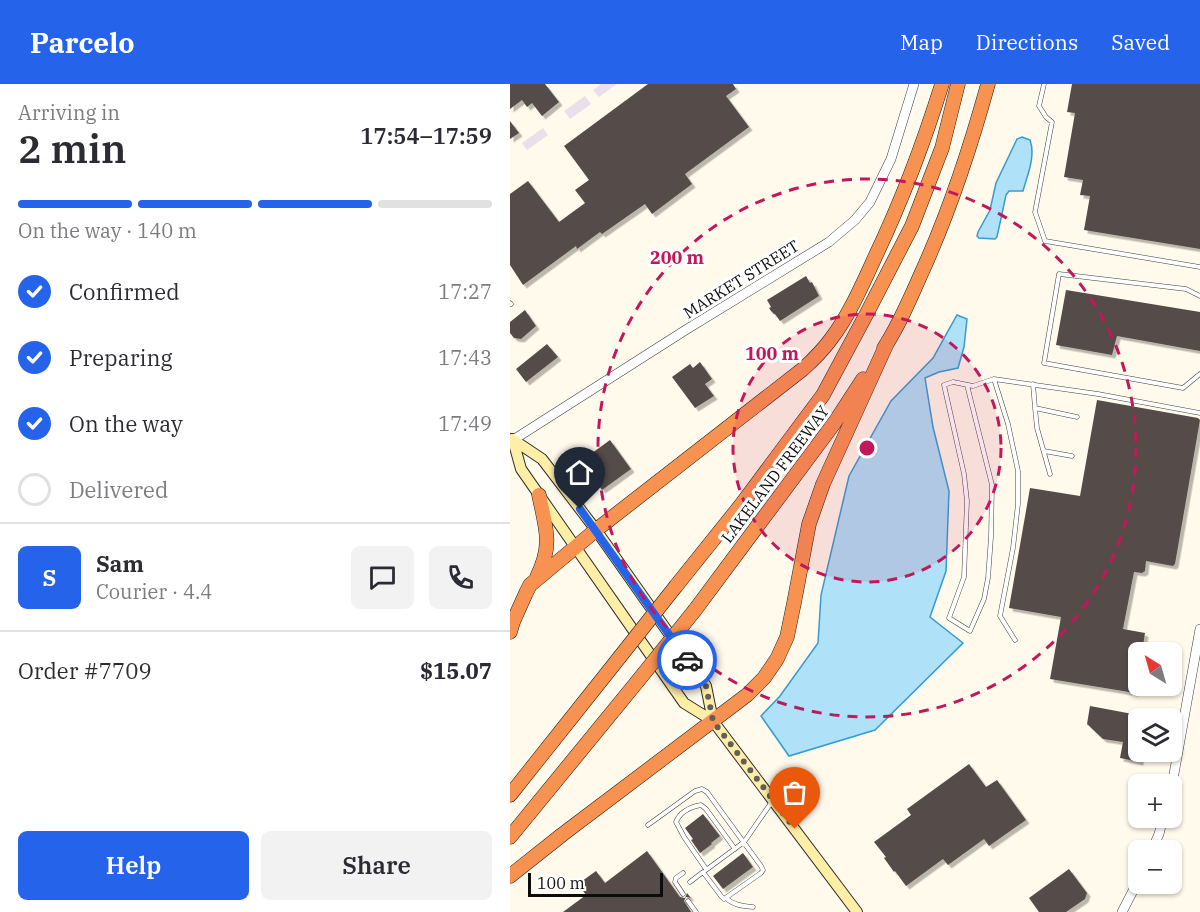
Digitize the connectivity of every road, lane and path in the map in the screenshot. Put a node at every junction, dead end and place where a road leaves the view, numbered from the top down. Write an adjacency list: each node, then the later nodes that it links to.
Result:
1 (914, 84): 16 (street, MARKET STREET)
2 (942, 84): 21 (highway)
3 (958, 84): 29 (highway, LAKELAND FREEWAY, bridge)
4 (988, 84): 8 (highway, LAKELAND FREEWAY)
5 (1044, 84): 6 (lane)
6 (1200, 267)
7 (1200, 296): 9 (lane)
8 (888, 341): 27 (highway); 32 (highway, LAKELAND FREEWAY, bridge)
9 (1200, 374)
10 (994, 378): 11 (lane); 12 (lane); 26 (lane)
11 (1033, 384): 13 (lane); 14 (lane)
12 (967, 385): 12 (lane)
13 (1035, 408): 15 (lane); 17 (lane)
14 (1200, 413)
15 (1077, 417)
16 (511, 438): 20 (main road); 21 (main road)
17 (1044, 451): 18 (lane); 19 (lane)
18 (1072, 456)
19 (1050, 474)
20 (539, 495): 22 (main road); 23 (highway)
21 (596, 531): 22 (highway); 27 (main road)
22 (576, 548): 23 (highway); 27 (main road)
23 (536, 580): 25 (highway)
24 (1200, 628): 28 (street)
25 (510, 632)
26 (1015, 640)
27 (713, 721): 30 (main road); 37 (highway)
28 (1174, 774)
29 (510, 795)
30 (773, 800): 33 (lane); 45 (main road)
31 (648, 825): 33 (lane)
32 (510, 837)
33 (744, 842): 34 (lane); 41 (lane)
34 (735, 849): 35 (lane); 35 (lane)
35 (705, 870): 38 (lane); 41 (lane)
36 (683, 873): 39 (lane)
37 (510, 876)
38 (690, 882)
39 (683, 894)
40 (1131, 894): 46 (street)
41 (726, 898): 43 (lane)
42 (688, 901): 44 (lane)
43 (753, 907)
44 (696, 912)
45 (857, 912)
46 (1122, 912)

